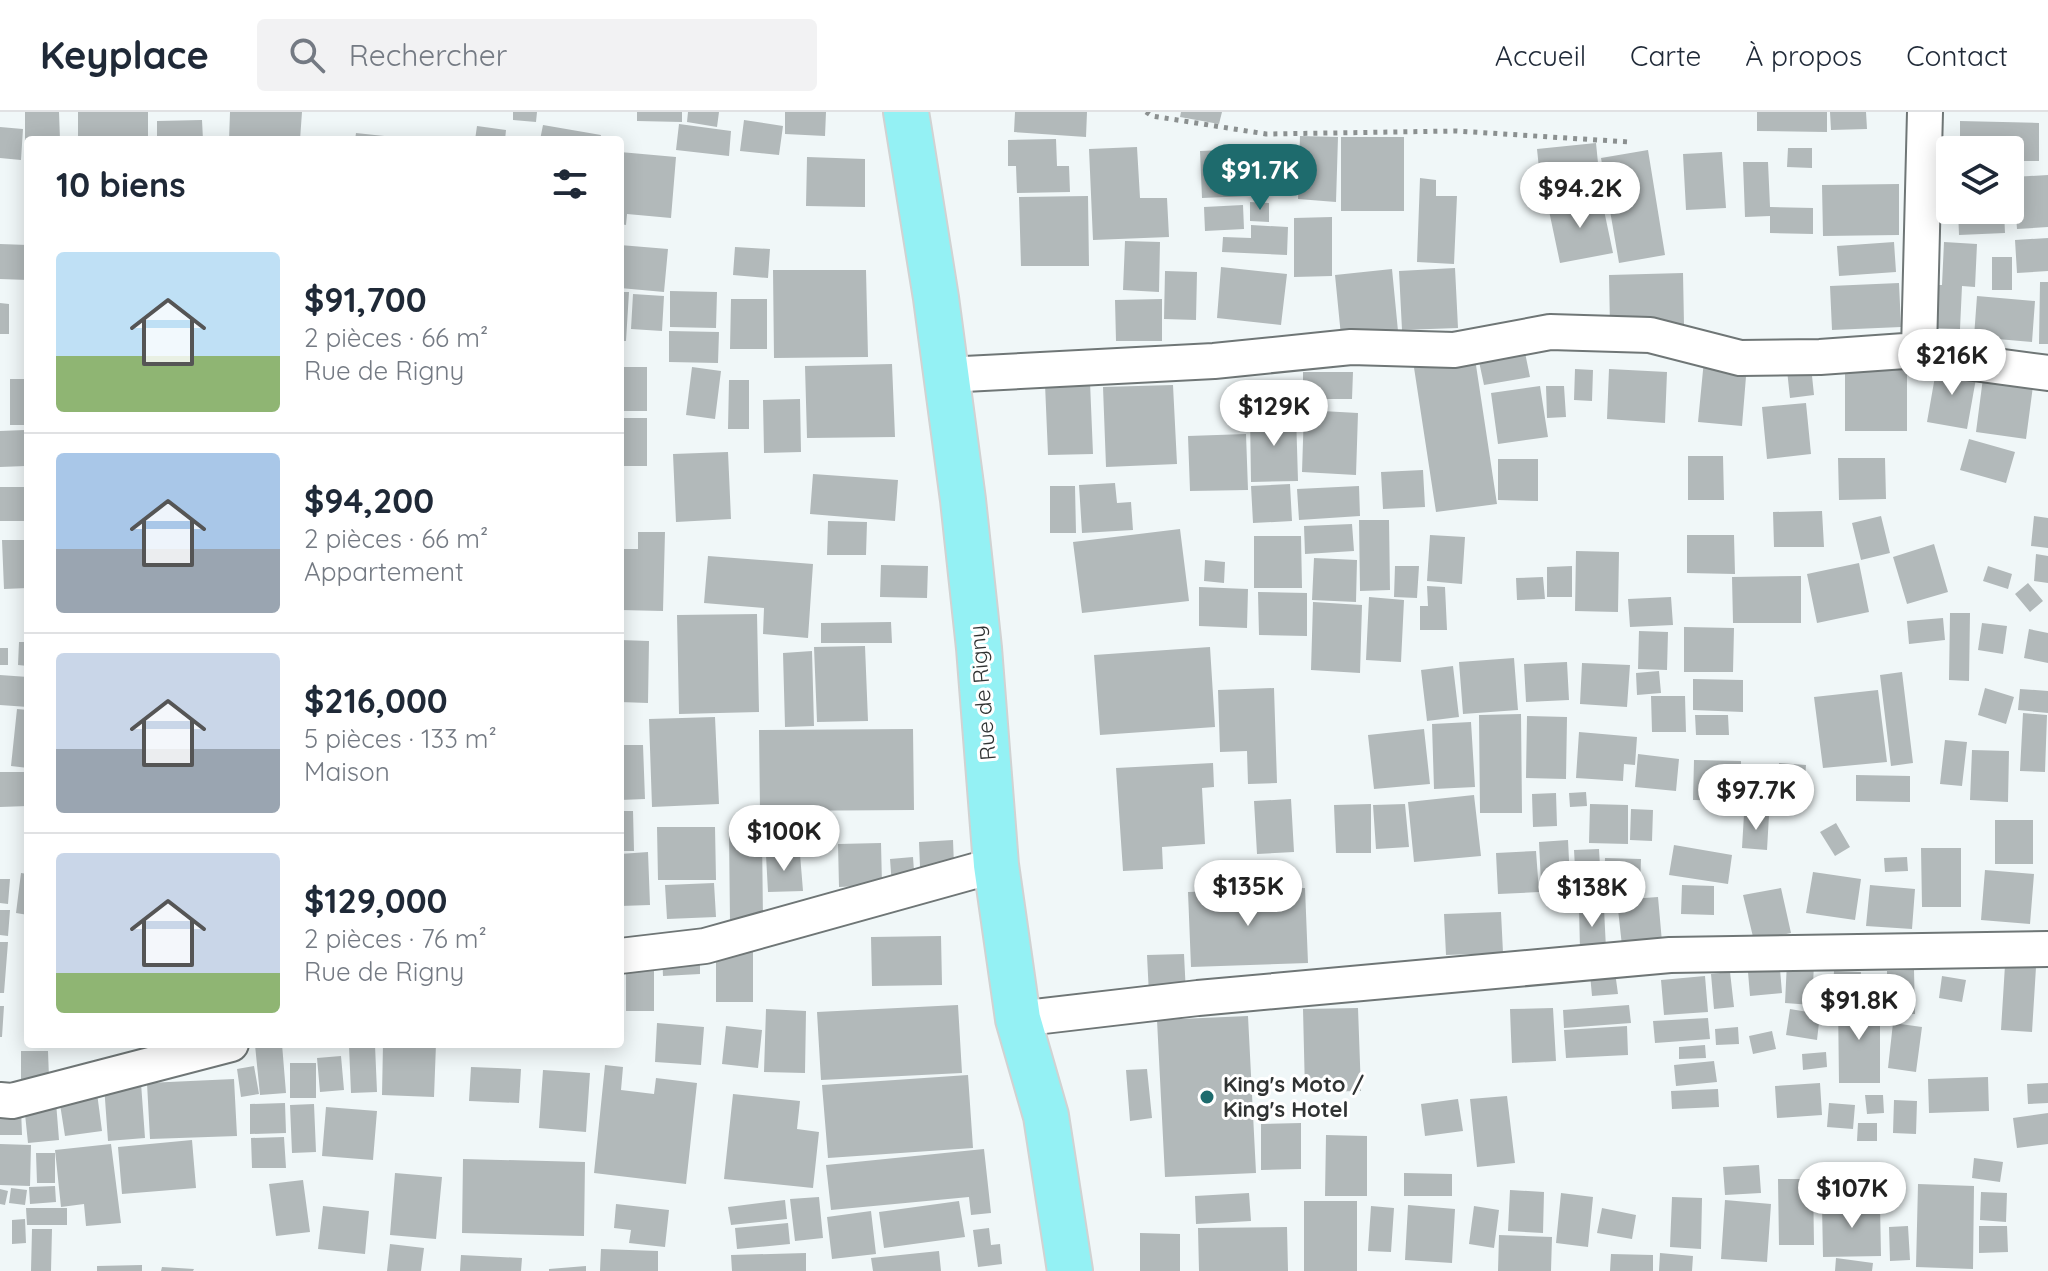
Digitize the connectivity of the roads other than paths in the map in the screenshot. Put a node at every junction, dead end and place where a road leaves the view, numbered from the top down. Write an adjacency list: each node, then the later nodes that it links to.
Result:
1 (906, 112): 5 (main road, Rue de Rigny)
2 (1925, 112): 3 (street)
3 (1919, 350): 4 (street); 5 (street)
4 (2048, 373)
5 (945, 375): 6 (main road, Rue de Rigny)
6 (996, 865): 8 (street); 9 (main road, Rue de Rigny)
7 (2048, 949): 9 (street)
8 (624, 956)
9 (1018, 1019): 12 (main road, Rue de Rigny)
10 (216, 1048): 11 (street)
11 (0, 1100)
12 (1070, 1271)

